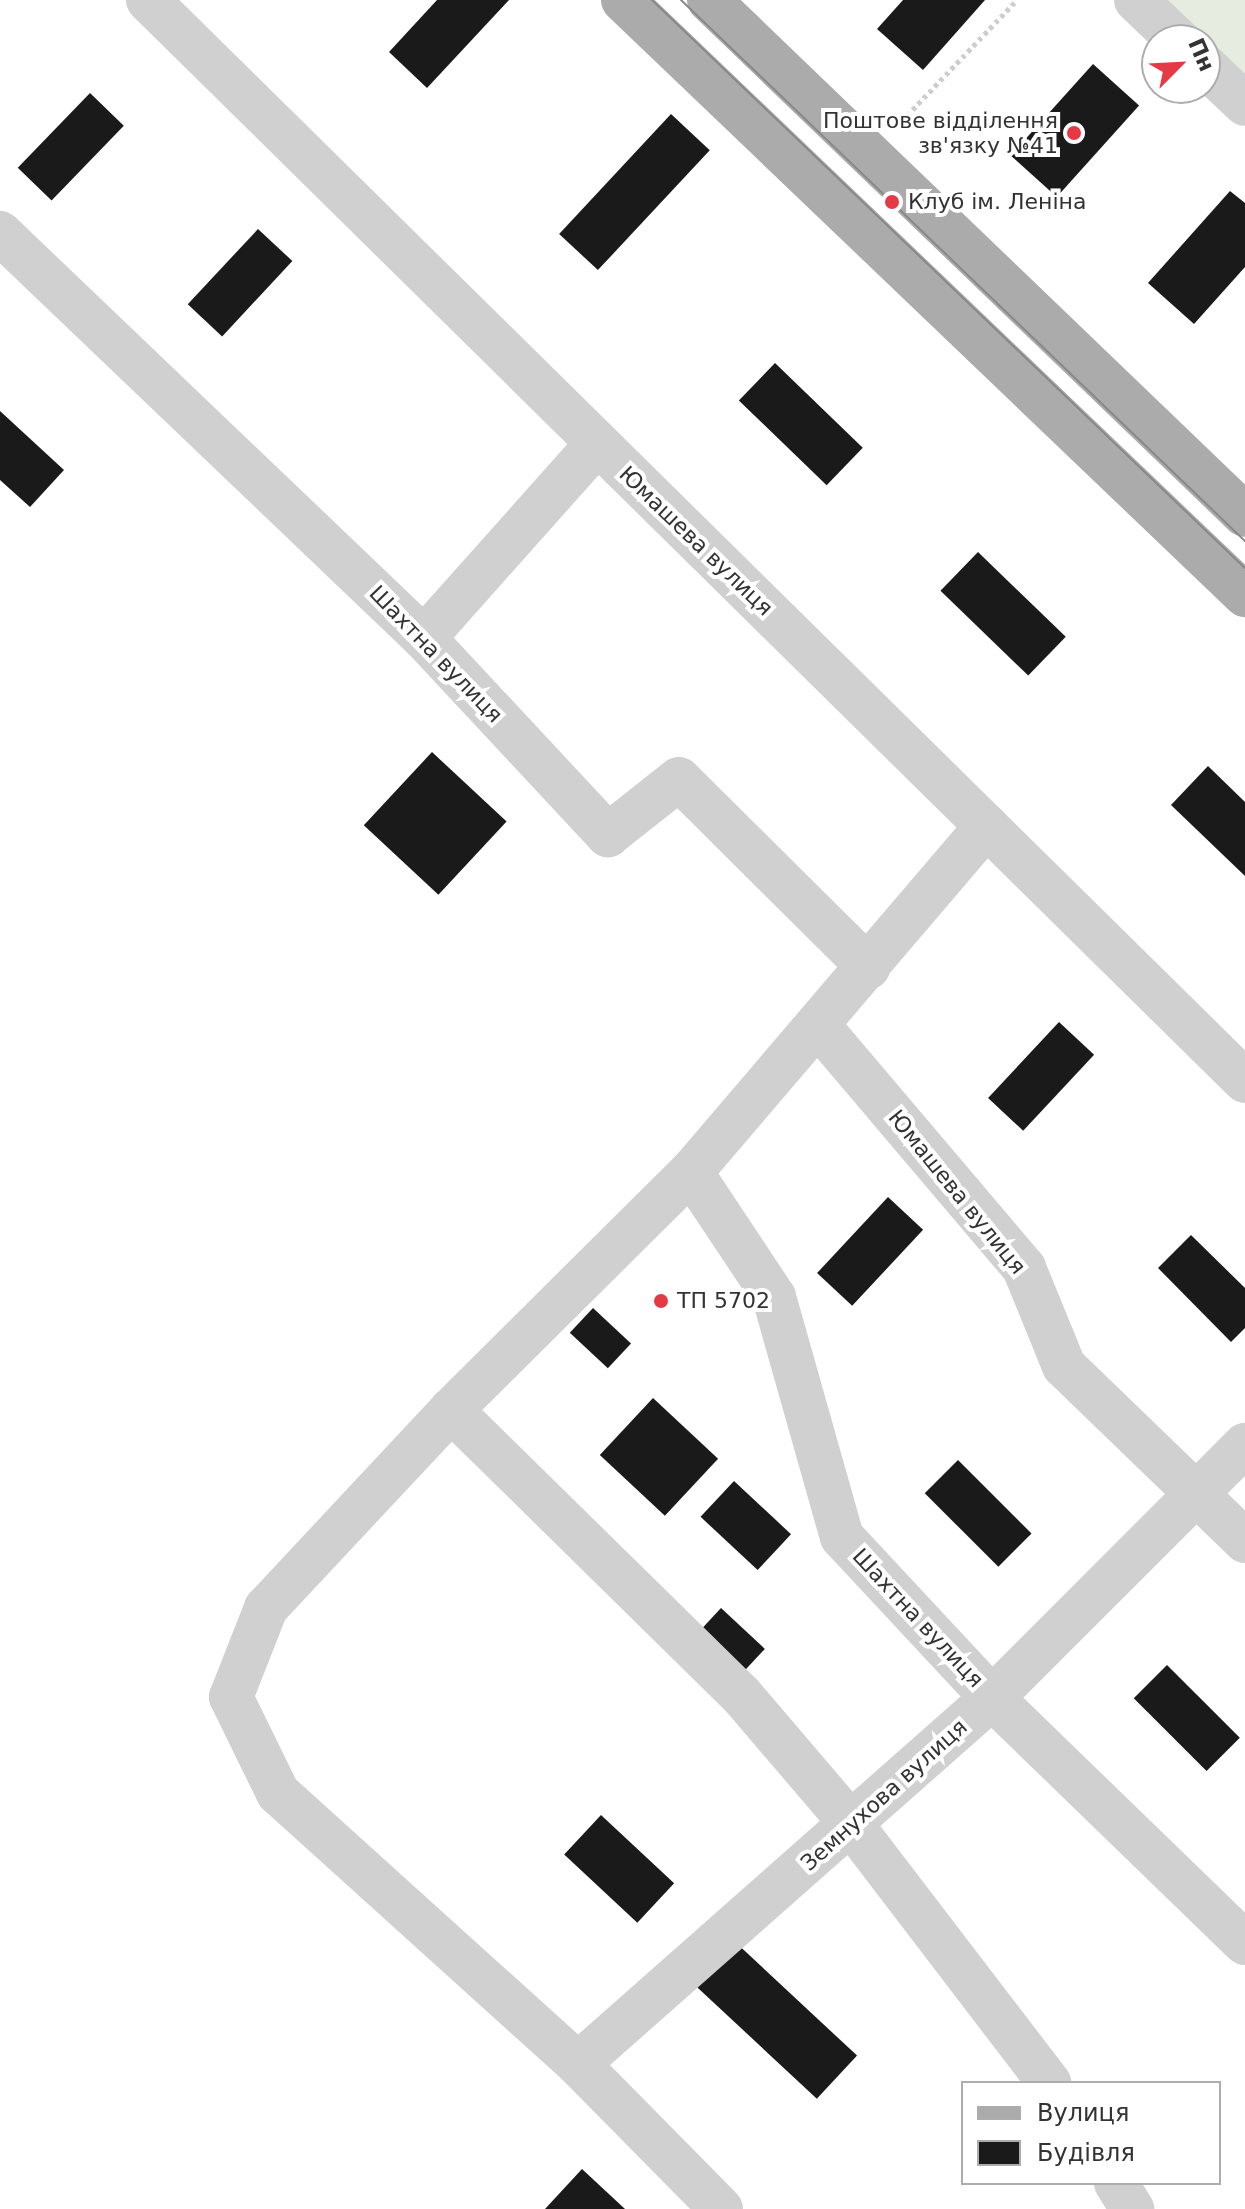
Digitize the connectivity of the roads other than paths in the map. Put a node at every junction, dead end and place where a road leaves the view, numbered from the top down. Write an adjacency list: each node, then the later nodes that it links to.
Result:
1 (148, 0): 9 (street, Юмашева вулиця)
2 (623, 0): 11 (main road)
3 (709, 0): 10 (main road)
4 (1136, 0): 5 (street)
5 (1161, 24)
6 (1221, 81): 7 (street)
7 (1245, 104)
8 (0, 233): 12 (street, Шахтна вулиця)
9 (597, 444): 12 (street); 13 (street, Юмашева вулиця)
10 (1245, 515)
11 (1245, 595)
12 (424, 638): 14 (street, Шахтна вулиця)
13 (987, 826): 14 (street); 16 (street, Юмашева вулиця)
14 (868, 967): 15 (street)
15 (818, 1025): 17 (street); 20 (street, Юмашева вулиця)
16 (1245, 1081)
17 (691, 1172): 18 (street); 22 (street, Шахтна вулиця)
18 (451, 1410): 23 (street); 25 (street)
19 (1245, 1445): 20 (street, Земнухова вулиця)
20 (1197, 1494): 21 (street, Юмашева вулиця); 22 (street, Земнухова вулиця)
21 (1245, 1541)
22 (992, 1698): 23 (street, Земнухова вулиця); 24 (street, Шахтна вулиця)
23 (852, 1825): 25 (street, Земнухова вулиця); 26 (street)
24 (1245, 1943)
25 (578, 2064): 28 (street)
26 (1047, 2081)
27 (1117, 2185): 29 (street)
28 (721, 2209)
29 (1132, 2209)

